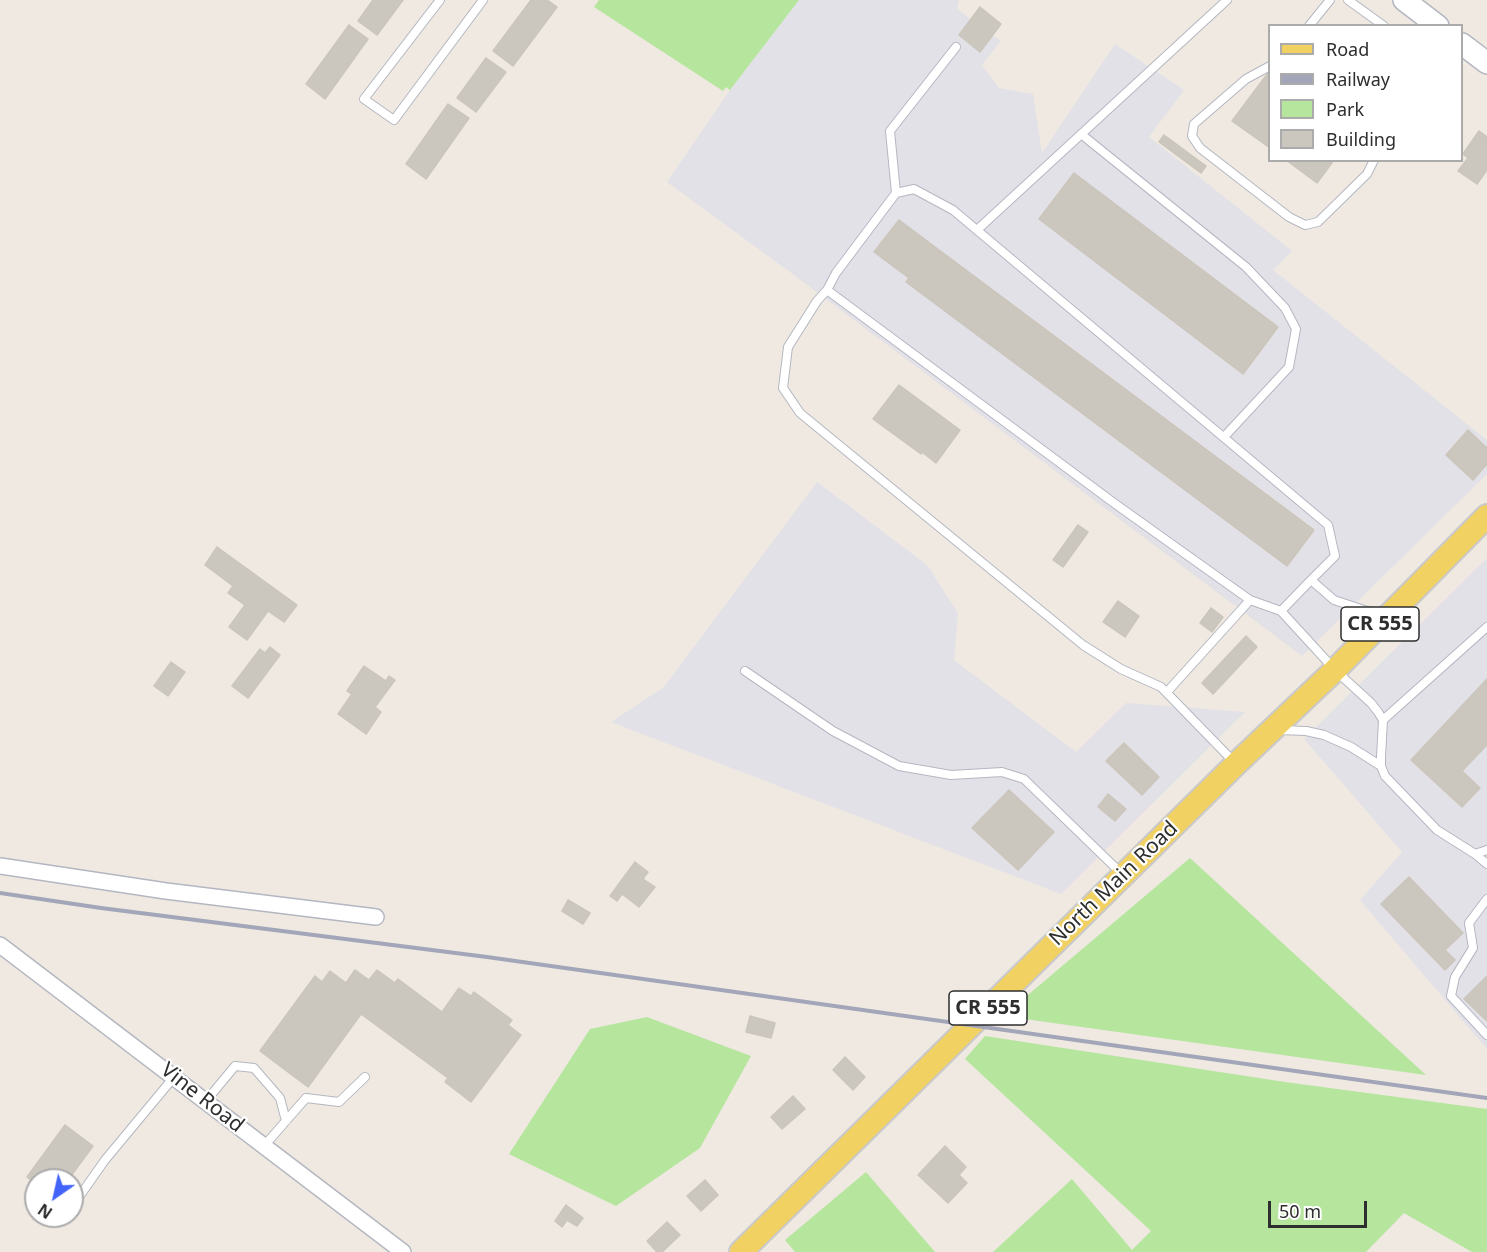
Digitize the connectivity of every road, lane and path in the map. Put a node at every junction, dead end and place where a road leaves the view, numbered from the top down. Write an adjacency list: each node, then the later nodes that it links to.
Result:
1 (440, 0): 2 (lane)
2 (483, 0)
3 (1227, 0): 14 (lane)
4 (1330, 0): 7 (lane)
5 (1348, 0): 8 (lane)
6 (1404, 0): 9 (street)
7 (1311, 24)
8 (1381, 24)
9 (1435, 24)
10 (1463, 45): 12 (street)
11 (956, 47): 16 (lane)
12 (1487, 63)
13 (1268, 67): 15 (lane)
14 (1081, 134): 17 (lane); 19 (lane)
15 (1373, 162)
16 (896, 193): 17 (lane); 18 (lane)
17 (977, 230): 19 (lane)
18 (827, 290): 22 (lane); 28 (lane)
19 (1224, 437): 21 (lane)
20 (1487, 516): 24 (main road, North Main Road / CR 555)
21 (1311, 580): 23 (lane); 24 (lane)
22 (1250, 600): 23 (lane); 28 (lane)
23 (1281, 611): 26 (lane)
24 (1379, 625): 26 (main road, North Main Road / CR 555)
25 (1487, 627): 29 (lane)
26 (1335, 670): 29 (lane); 30 (main road, North Main Road / CR 555)
27 (744, 671): 37 (lane)
28 (1167, 692): 31 (lane)
29 (1383, 720): 32 (lane)
30 (1271, 730): 31 (main road, North Main Road / CR 555); 32 (lane)
31 (1236, 764): 37 (main road, North Main Road / CR 555)
32 (1381, 766): 34 (lane)
33 (1487, 849): 34 (lane)
34 (1475, 854): 35 (lane)
35 (1487, 864)
36 (0, 866): 39 (street)
37 (1123, 875): 49 (main road, North Main Road / CR 555)
38 (1487, 899): 41 (lane)
39 (376, 917)
40 (0, 945): 42 (street, Vine Road)
41 (1487, 1035)
42 (174, 1077): 44 (street, Vine Road); 47 (lane)
43 (365, 1077): 45 (lane)
44 (206, 1101): 45 (lane); 46 (street, Vine Road)
45 (286, 1121): 46 (lane)
46 (264, 1146): 48 (street, Vine Road)
47 (84, 1190)
48 (403, 1252)
49 (741, 1252)

